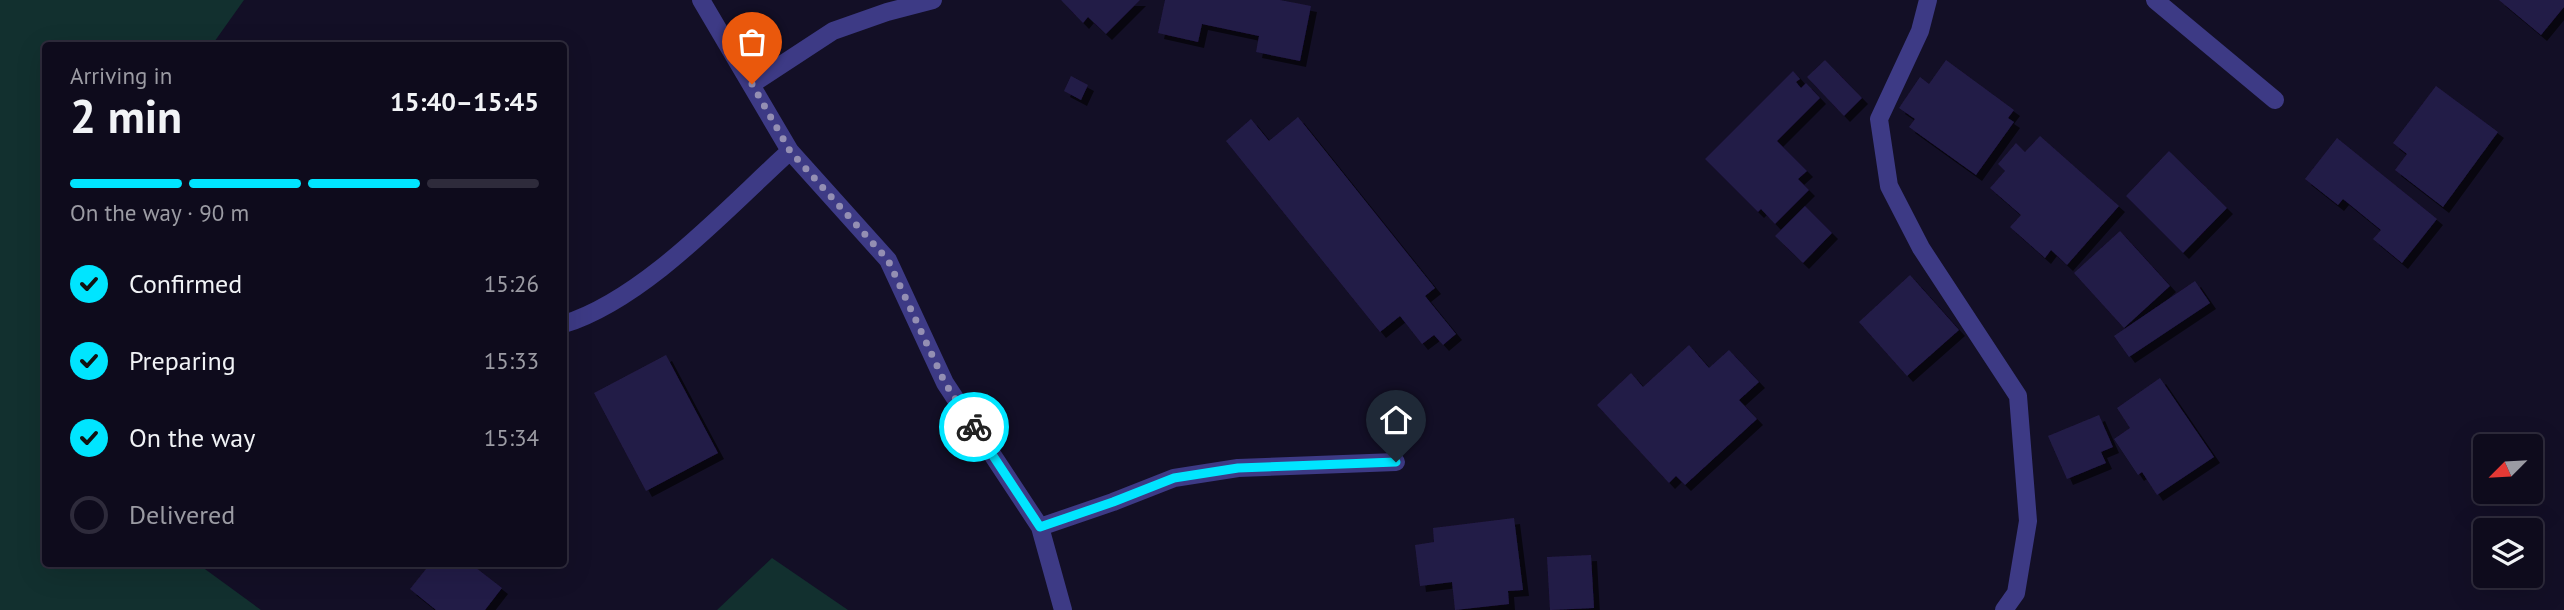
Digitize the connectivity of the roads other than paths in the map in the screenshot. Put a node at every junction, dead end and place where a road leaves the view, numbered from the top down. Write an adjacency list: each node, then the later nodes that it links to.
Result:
1 (701, 0): 5 (street)
2 (933, 0): 5 (street)
3 (1928, 0): 12 (street)
4 (2155, 0): 6 (street)
5 (752, 84): 7 (street)
6 (2275, 100)
7 (790, 151): 8 (street); 10 (street)
8 (567, 323)
9 (1396, 462): 10 (street)
10 (1040, 527): 11 (street)
11 (1063, 610)
12 (2004, 610)

